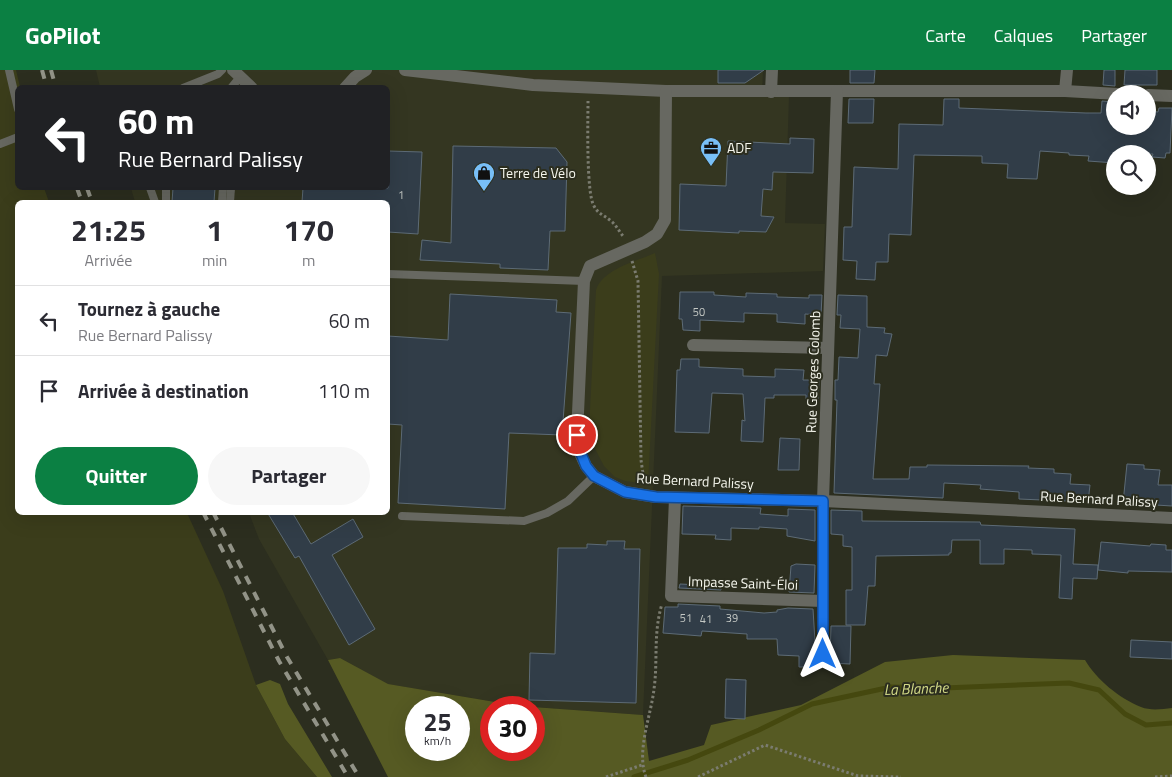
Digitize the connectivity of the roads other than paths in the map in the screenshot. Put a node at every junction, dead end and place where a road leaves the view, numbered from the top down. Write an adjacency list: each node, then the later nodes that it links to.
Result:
1 (9, 70): 18 (lane)
2 (222, 70): 8 (lane)
3 (366, 70): 11 (street)
4 (405, 70): 12 (street)
5 (772, 70): 15 (street)
6 (1067, 70): 14 (street)
7 (236, 73): 9 (lane); 10 (street)
8 (190, 85)
9 (232, 85)
10 (249, 85)
11 (348, 85)
12 (666, 91): 15 (street); 23 (street)
13 (837, 91): 14 (street); 15 (street); 25 (street, Rue Georges Colomb)
14 (1065, 91): 16 (street)
15 (771, 92)
16 (1106, 93)
17 (1156, 95): 19 (street)
18 (15, 96)
19 (1172, 96)
20 (15, 138): 21 (lane)
21 (0, 144)
22 (390, 274): 23 (lane)
23 (584, 282): 26 (street)
24 (693, 345): 25 (street)
25 (828, 348): 28 (street, Rue Georges Colomb)
26 (594, 476): 27 (street, Rue Bernard Palissy); 29 (lane)
27 (675, 498): 28 (street, Rue Bernard Palissy); 31 (street, Impasse Saint-Éloi)
28 (823, 501): 30 (street, Rue Bernard Palissy); 31 (street, Rue Georges Colomb)
29 (402, 516)
30 (1172, 518)
31 (822, 601): 32 (street, Rue Georges Colomb)
32 (823, 654)

